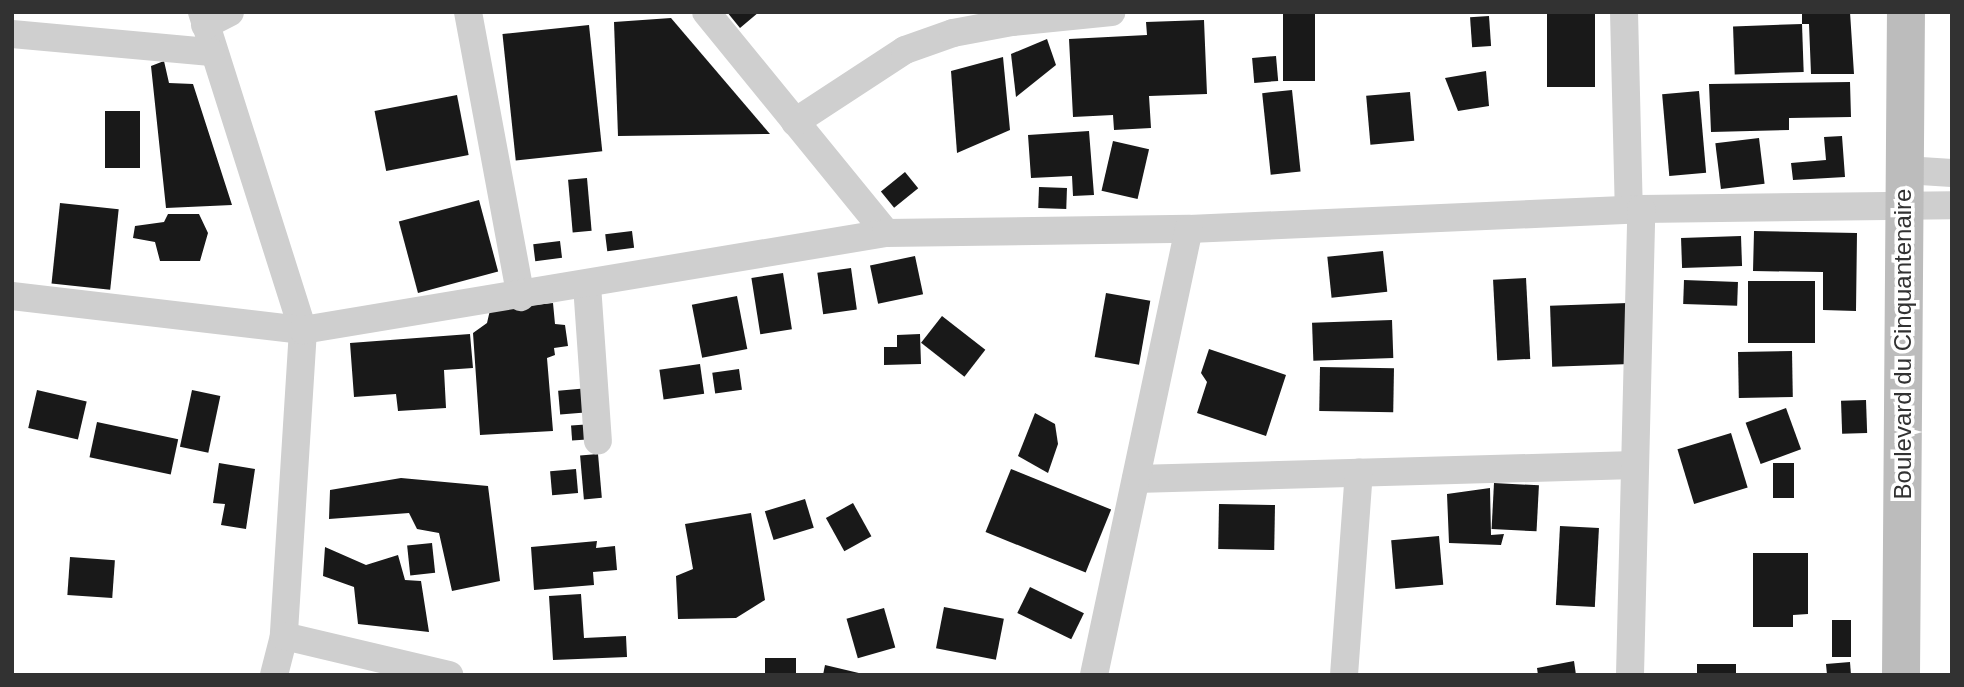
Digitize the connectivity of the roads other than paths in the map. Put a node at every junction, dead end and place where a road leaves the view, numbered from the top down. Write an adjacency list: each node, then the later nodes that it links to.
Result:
1 (468, 12): 17 (street)
2 (706, 12): 8 (street)
3 (1112, 12): 8 (street)
4 (1624, 12): 12 (street)
5 (1906, 12): 10 (main road, Boulevard du Cinquantenaire)
6 (212, 25): 7 (street); 18 (street)
7 (12, 34)
8 (795, 122): 14 (street)
9 (1952, 173): 10 (street)
10 (1905, 188): 11 (street); 12 (street); 29 (main road, Boulevard du Cinquantenaire)
11 (1952, 205)
12 (1635, 210): 13 (street); 20 (street)
13 (1189, 229): 14 (street); 22 (street)
14 (886, 233): 15 (street)
15 (587, 285): 17 (street); 19 (street)
16 (12, 296): 18 (street)
17 (521, 297): 18 (street)
18 (303, 330): 23 (street)
19 (598, 441)
20 (1634, 465): 21 (street); 28 (street)
21 (1359, 473): 22 (street); 27 (street)
22 (1136, 479): 26 (street)
23 (284, 636): 24 (street); 25 (street)
24 (274, 675)
25 (449, 675)
26 (1094, 675)
27 (1345, 675)
28 (1630, 675)
29 (1901, 675)

